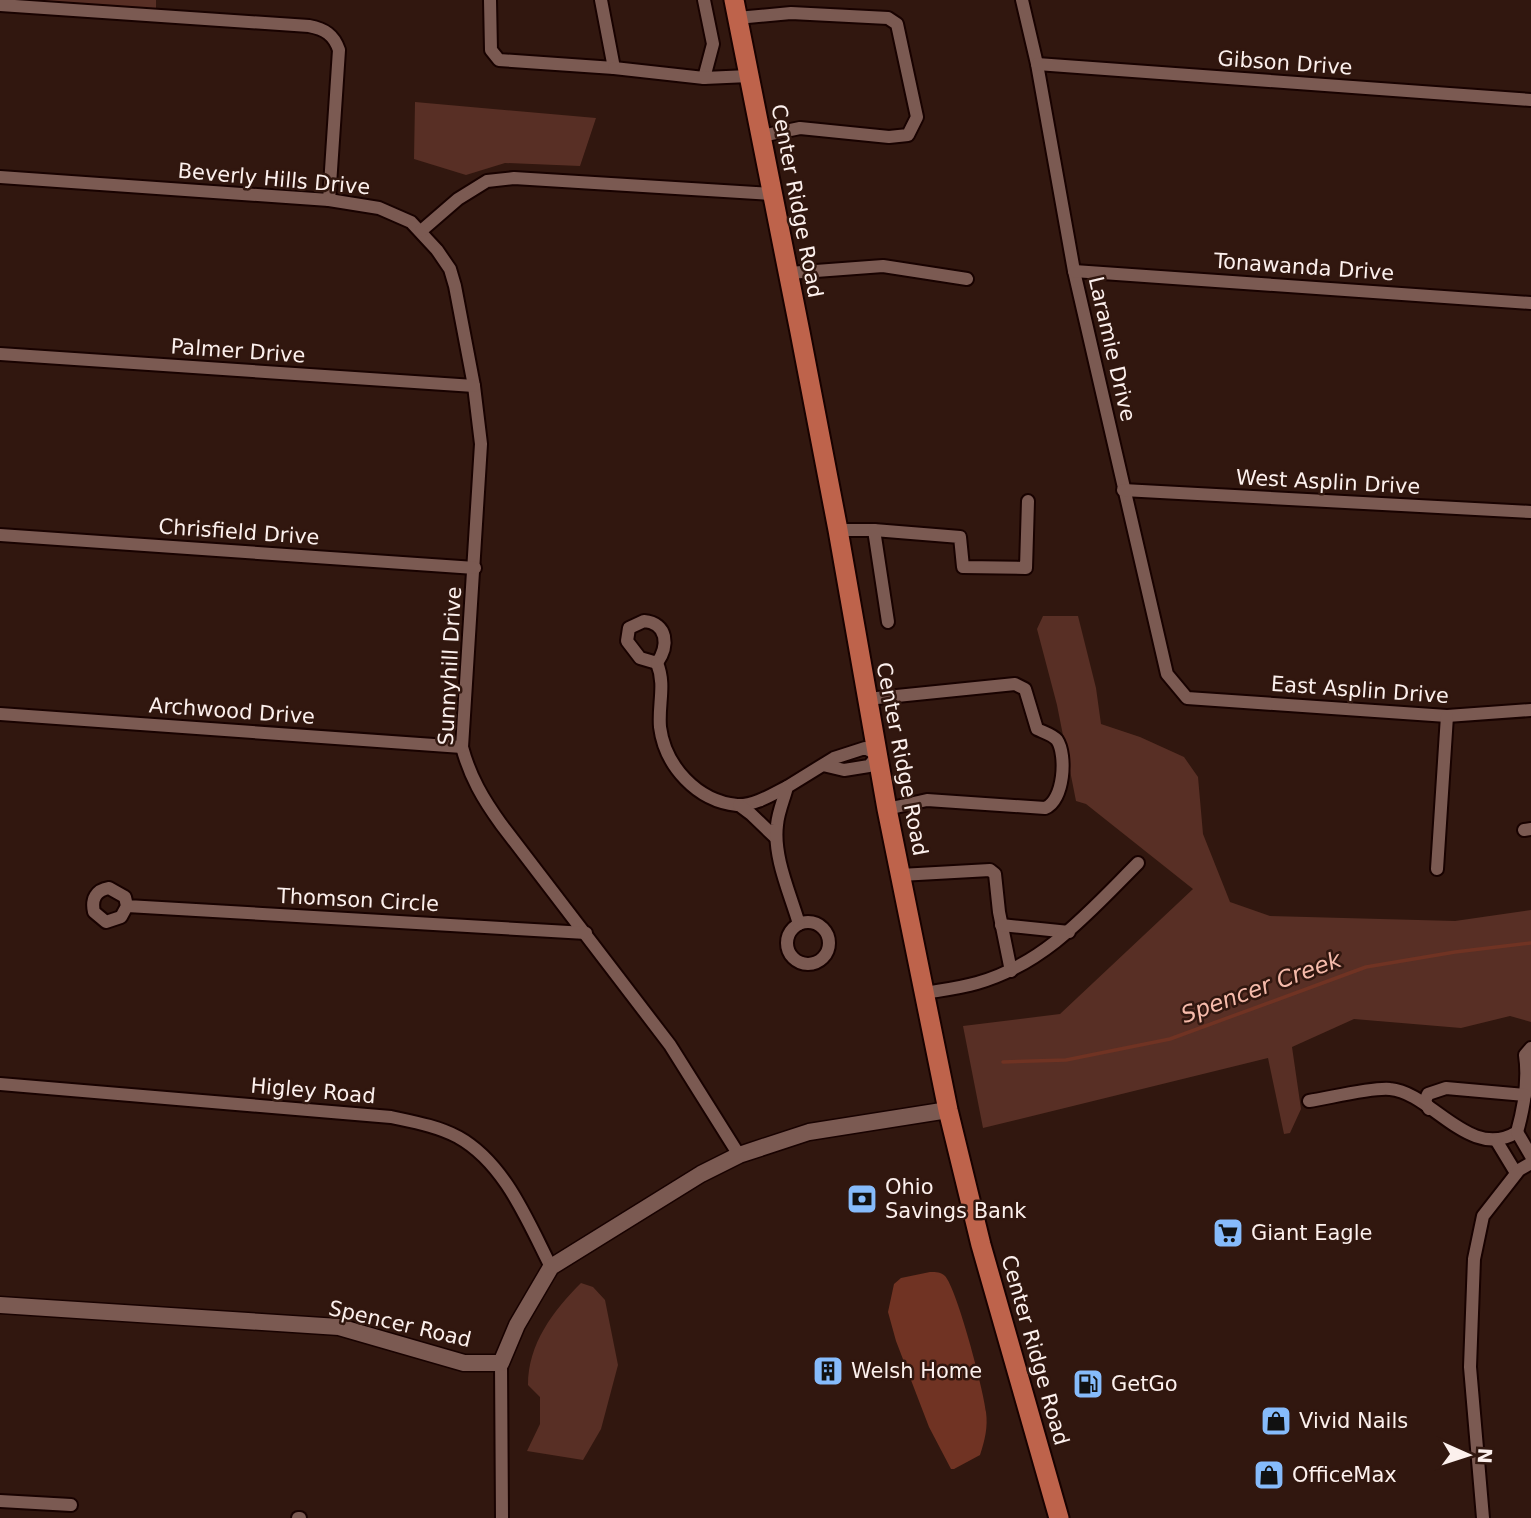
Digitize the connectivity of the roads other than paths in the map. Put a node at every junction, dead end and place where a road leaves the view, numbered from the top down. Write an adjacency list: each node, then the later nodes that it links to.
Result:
1 (490, 0): 8 (street)
2 (601, 0): 8 (street)
3 (704, 0): 10 (street)
4 (1022, 0): 7 (street, Laramie Drive)
5 (0, 5): 15 (street)
6 (735, 9): 9 (main road, Center Ridge Road); 12 (street)
7 (1037, 64): 11 (street, Gibson Drive); 17 (street, Laramie Drive)
8 (614, 68): 10 (street)
9 (748, 76): 10 (street); 12 (main road, Center Ridge Road)
10 (704, 78)
11 (1531, 100)
12 (761, 136): 14 (main road, Center Ridge Road)
13 (0, 177): 15 (street, Beverly Hills Drive)
14 (772, 194): 16 (street); 18 (main road, Center Ridge Road)
15 (329, 200): 16 (street, Beverly Hills Drive)
16 (421, 231): 22 (street, Sunnyhill Drive)
17 (1074, 271): 20 (street, Tonawanda Drive); 23 (street, Laramie Drive)
18 (789, 273): 19 (street); 26 (main road, Center Ridge Road)
19 (967, 279)
20 (1531, 303)
21 (0, 354): 22 (street, Palmer Drive)
22 (474, 386): 29 (street, Sunnyhill Drive)
23 (1123, 490): 25 (street, West Asplin Drive); 32 (street, Laramie Drive)
24 (1028, 500): 27 (street)
25 (1531, 512)
26 (838, 530): 27 (street); 33 (main road, Center Ridge Road)
27 (874, 530): 30 (street)
28 (0, 534): 29 (street, Chrisfield Drive)
29 (475, 568): 37 (street, Sunnyhill Drive)
30 (888, 622)
31 (657, 663): 40 (street)
32 (1187, 698): 36 (street, East Asplin Drive)
33 (867, 699): 38 (main road, Center Ridge Road); 41 (street)
34 (1531, 710): 36 (street, East Asplin Drive)
35 (0, 714): 37 (street, Archwood Drive)
36 (1447, 716): 44 (street)
37 (462, 747): 50 (street, Sunnyhill Drive)
38 (877, 755): 39 (street); 41 (main road, Center Ridge Road)
39 (787, 787): 40 (street); 42 (street)
40 (739, 805): 42 (street)
41 (887, 809): 45 (main road, Center Ridge Road)
42 (776, 838): 47 (street)
43 (1138, 863): 49 (street)
44 (1437, 869)
45 (900, 874): 48 (street); 52 (main road, Center Ridge Road)
46 (127, 906): 50 (street, Thomson Circle)
47 (799, 924)
48 (1001, 925): 49 (street); 51 (street)
49 (1069, 932): 51 (street)
50 (586, 933): 61 (street, Sunnyhill Drive)
51 (1011, 971): 52 (street)
52 (924, 993): 58 (main road, Center Ridge Road)
53 (1531, 1048): 55 (street)
54 (0, 1084): 65 (street, Higley Road)
55 (1525, 1095): 57 (street); 59 (street)
56 (1309, 1101): 57 (street)
57 (1429, 1109): 60 (street)
58 (948, 1110): 61 (street); 71 (main road, Center Ridge Road)
59 (1517, 1132): 60 (street); 62 (street)
60 (1496, 1140): 64 (street)
61 (739, 1156): 65 (street)
62 (1531, 1156)
63 (1531, 1163): 64 (street)
64 (1516, 1173): 72 (street)
65 (551, 1267): 67 (street)
66 (0, 1305): 67 (street, Spencer Road)
67 (501, 1363): 70 (street)
68 (0, 1501): 69 (street)
69 (71, 1505)
70 (502, 1518)
71 (1059, 1518)
72 (1483, 1518)

